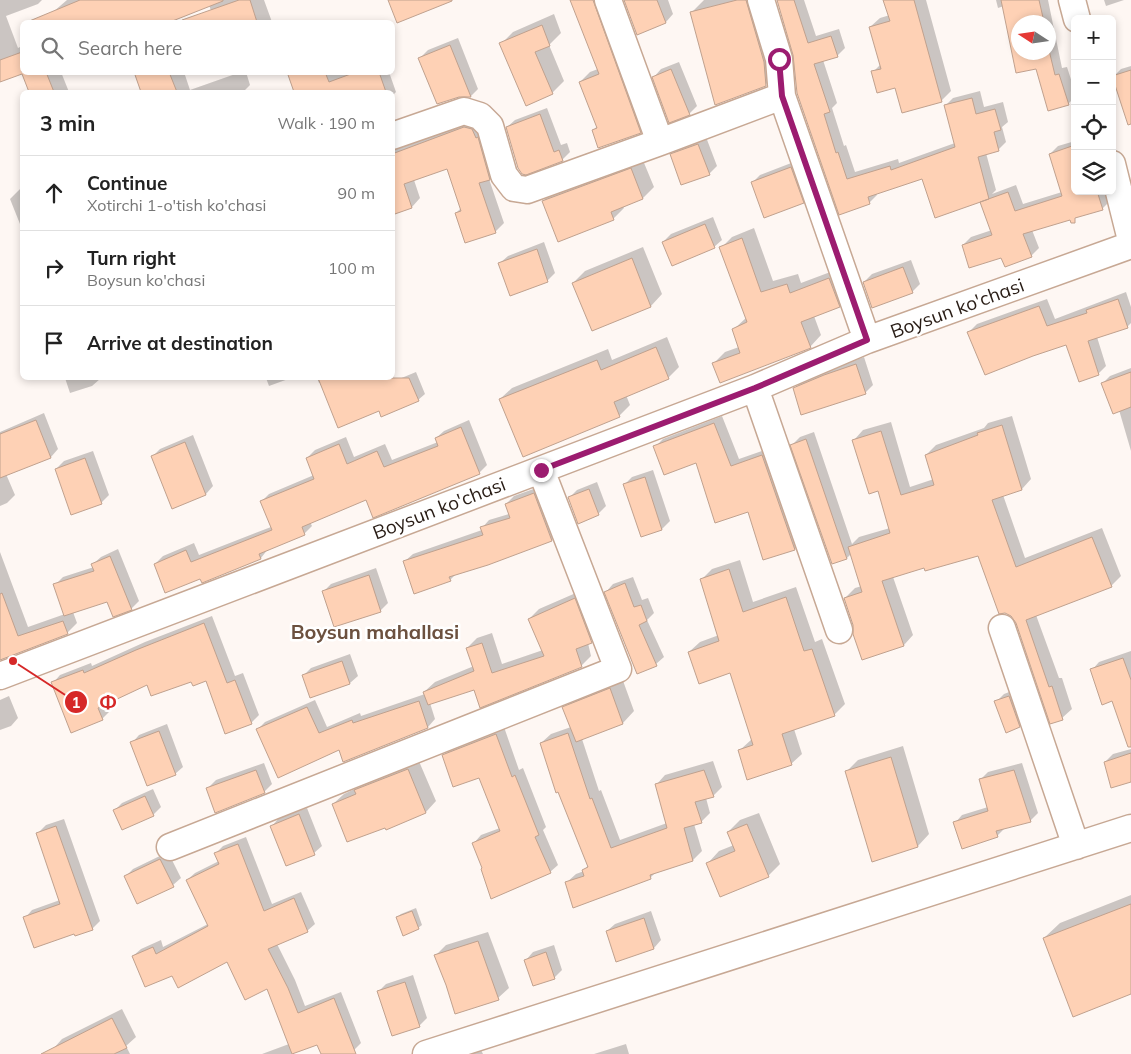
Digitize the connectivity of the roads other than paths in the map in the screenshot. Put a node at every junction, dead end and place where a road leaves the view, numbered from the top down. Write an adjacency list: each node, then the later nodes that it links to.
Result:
1 (608, 0): 7 (street)
2 (761, 0): 5 (street)
3 (1072, 0): 4 (street)
4 (1076, 15)
5 (782, 96): 7 (street); 11 (street)
6 (395, 135): 7 (street)
7 (660, 142)
8 (1116, 180): 9 (street)
9 (1131, 240)
10 (1131, 246): 11 (street, Boysun ko'chasi)
11 (867, 340): 12 (street, Boysun ko'chasi)
12 (755, 388): 13 (street, Boysun ko'chasi); 15 (street)
13 (541, 470): 16 (street, Boysun ko'chasi); 19 (street)
14 (1002, 628): 18 (street)
15 (839, 630)
16 (0, 676)
17 (1131, 828): 18 (street)
18 (1076, 846): 20 (street)
19 (170, 847)
20 (426, 1054)

